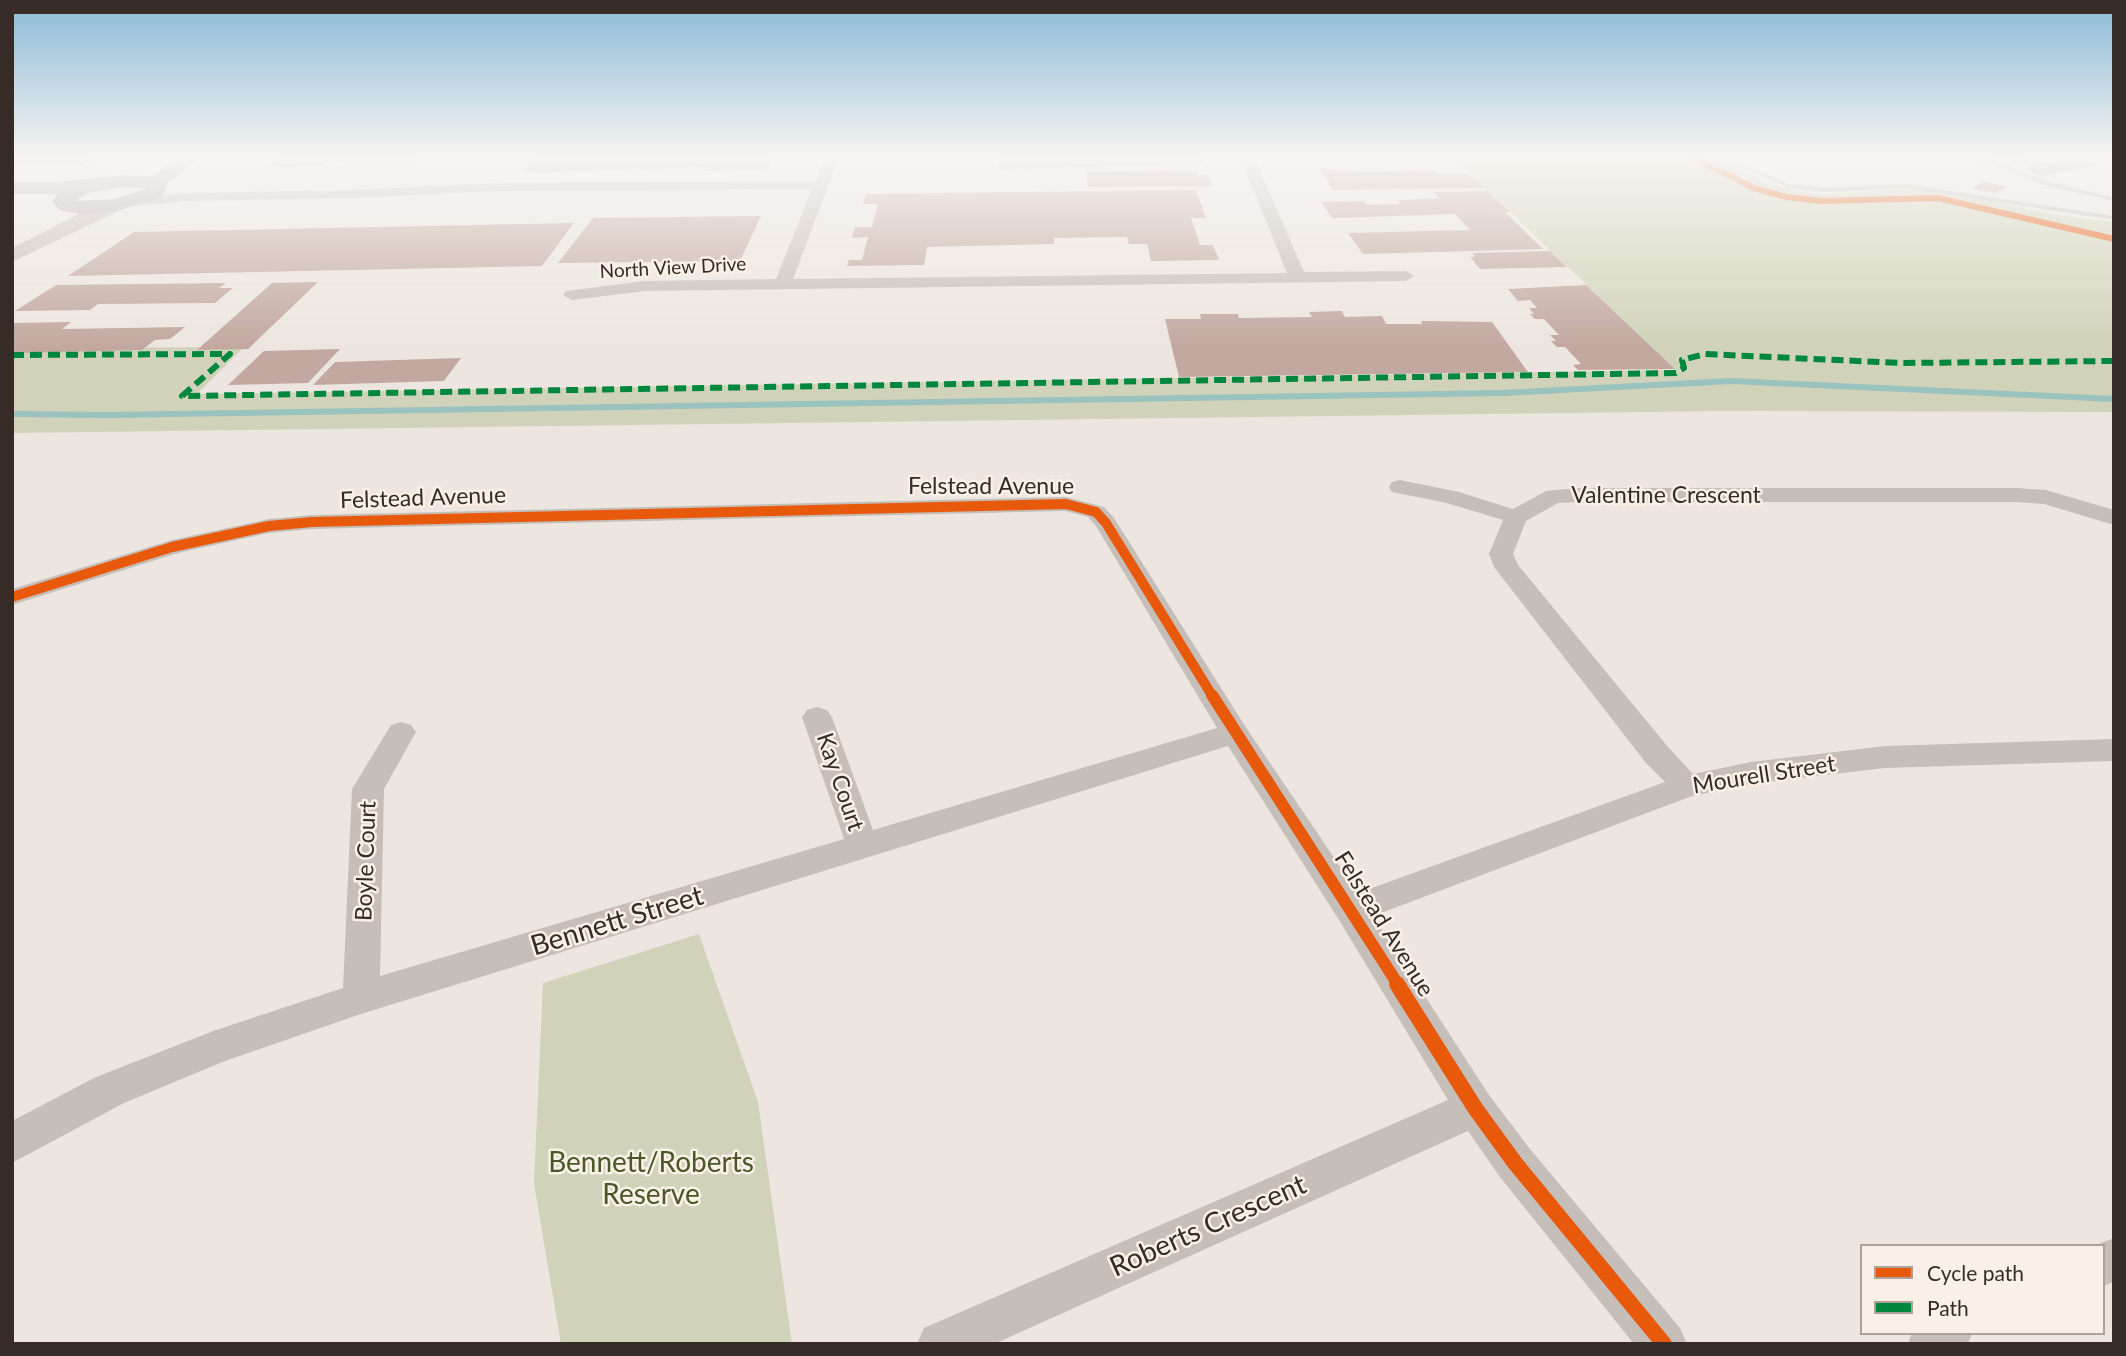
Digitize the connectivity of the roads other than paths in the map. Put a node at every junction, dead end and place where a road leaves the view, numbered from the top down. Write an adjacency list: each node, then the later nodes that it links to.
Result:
1 (45, 220): 5 (street)
2 (81, 220): 6 (street)
3 (808, 220): 9 (street)
4 (1274, 220): 7 (street)
5 (12, 239)
6 (12, 256)
7 (1297, 276): 8 (street, North View Drive); 9 (street, North View Drive)
8 (1406, 276)
9 (782, 285): 10 (street, North View Drive)
10 (572, 295)
11 (1400, 486): 13 (street)
12 (2112, 516): 13 (street, Valentine Crescent)
13 (1516, 517): 19 (street)
14 (14, 590): 17 (street, Felstead Avenue)
15 (817, 717): 20 (street, Kay Court)
16 (401, 732): 22 (street, Boyle Court)
17 (1235, 733): 20 (street, Bennett Street); 21 (street, Felstead Avenue)
18 (2114, 750): 19 (street, Mourell Street)
19 (1687, 786): 21 (street, Mourell Street)
20 (863, 847): 22 (street, Bennett Street)
21 (1351, 909): 23 (street, Felstead Avenue)
22 (361, 998): 24 (street, Bennett Street)
23 (1475, 1108): 25 (street, Roberts Crescent); 27 (street, Felstead Avenue)
24 (12, 1143)
25 (995, 1333): 26 (street, Roberts Crescent)
26 (940, 1344)
27 (1664, 1344)

